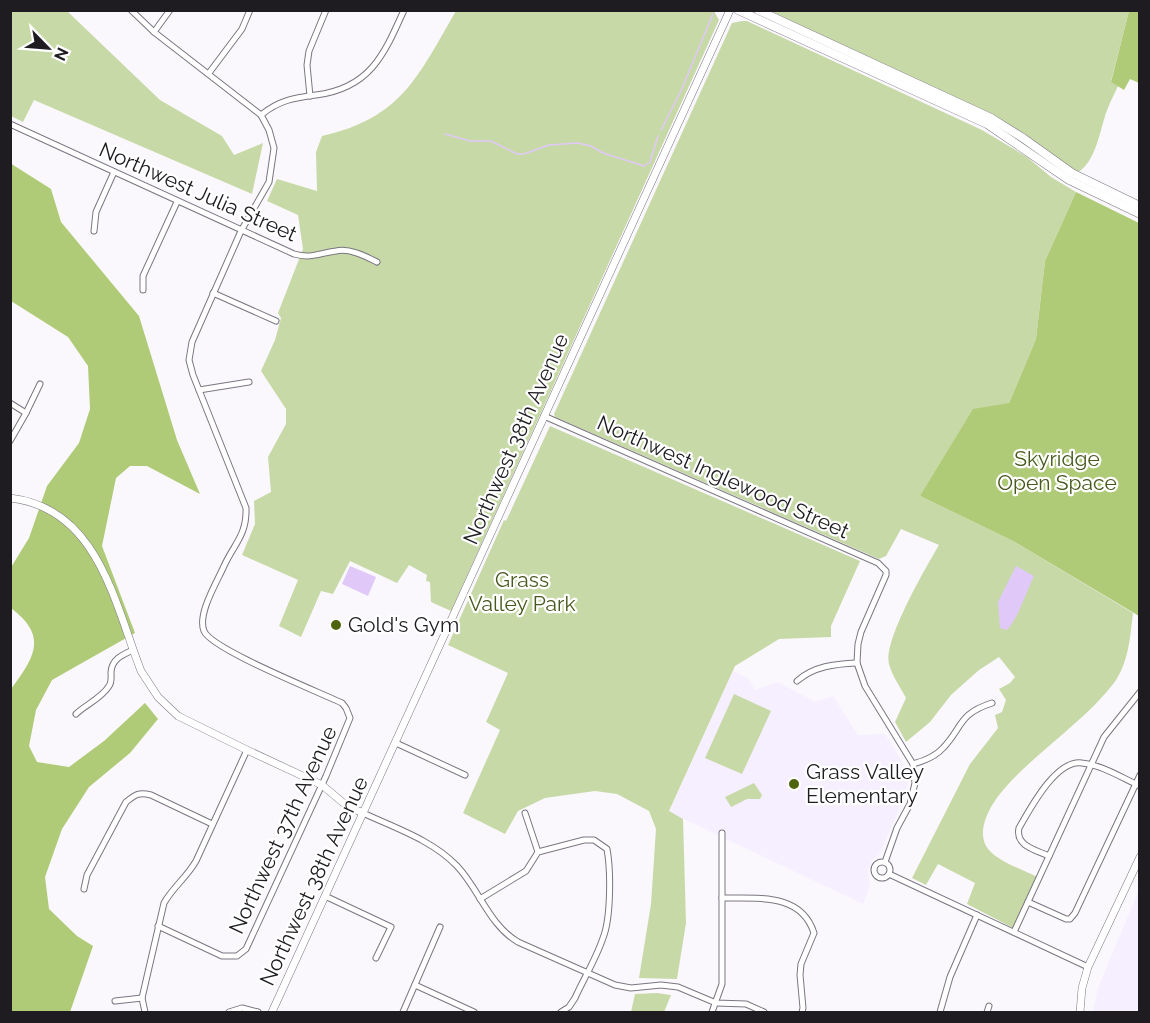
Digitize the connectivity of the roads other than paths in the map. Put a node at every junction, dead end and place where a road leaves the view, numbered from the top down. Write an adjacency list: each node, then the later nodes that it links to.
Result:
1 (131, 10): 9 (street)
2 (170, 10): 9 (street)
3 (250, 10): 10 (street)
4 (326, 10): 11 (street)
5 (404, 10): 11 (street)
6 (730, 10): 29 (street, Northwest 38th Avenue)
7 (738, 10): 17 (main road)
8 (758, 10): 16 (main road)
9 (154, 32): 10 (street)
10 (209, 73): 12 (street)
11 (310, 96): 12 (street)
12 (261, 115): 19 (street)
13 (10, 124): 14 (street, Northwest Julia Street)
14 (114, 172): 15 (street, Northwest Julia Street); 18 (street)
15 (177, 202): 19 (street, Northwest Julia Street); 21 (street)
16 (1140, 206)
17 (1140, 214)
18 (94, 231)
19 (241, 231): 20 (street, Northwest Julia Street); 22 (street)
20 (377, 262)
21 (143, 290)
22 (213, 293): 23 (street); 26 (street)
23 (276, 321)
24 (249, 382): 26 (street)
25 (40, 384): 28 (street)
26 (199, 390): 44 (street, Northwest 37th Avenue)
27 (10, 403): 28 (street)
28 (26, 413): 30 (street)
29 (544, 416): 33 (street, Northwest Inglewood Street); 38 (street, Northwest 38th Avenue)
30 (10, 441)
31 (10, 498): 32 (street)
32 (133, 650): 37 (street); 39 (street)
33 (857, 663): 34 (street); 40 (street)
34 (796, 681)
35 (1140, 692): 41 (street)
36 (992, 703): 40 (street)
37 (76, 714)
38 (396, 743): 42 (street); 46 (street, Northwest 38th Avenue)
39 (247, 750): 44 (street); 48 (street)
40 (913, 764): 53 (street)
41 (1092, 764): 45 (street); 51 (street); 51 (street)
42 (465, 775)
43 (1140, 775): 45 (street)
44 (322, 785): 46 (street); 61 (street, Northwest 37th Avenue)
45 (1137, 785): 59 (street)
46 (363, 813): 56 (street, Northwest 38th Avenue); 58 (street)
47 (525, 813): 50 (street)
48 (212, 824): 55 (street); 61 (street)
49 (722, 833): 57 (street)
50 (538, 852): 58 (street); 66 (street)
51 (1049, 856): 59 (street)
52 (1140, 857): 65 (street)
53 (885, 862): 54 (street); 54 (street)
54 (890, 874): 60 (street)
55 (84, 889)
56 (325, 896): 64 (street); 74 (street, Northwest 38th Avenue)
57 (722, 898): 70 (street); 80 (street)
58 (480, 899): 66 (street)
59 (1028, 902): 63 (street)
60 (977, 915): 63 (street); 81 (street)
61 (158, 926): 68 (street)
62 (440, 927): 67 (street)
63 (1014, 932): 65 (street)
64 (376, 958)
65 (1088, 967): 82 (street)
66 (586, 974): 70 (street); 77 (street)
67 (415, 985): 75 (street); 76 (street)
68 (142, 998): 69 (street); 71 (street)
69 (115, 1001)
70 (716, 1003): 78 (street); 79 (street)
71 (145, 1012)
72 (229, 1012): 73 (street)
73 (258, 1012)
74 (272, 1012)
75 (403, 1012)
76 (474, 1012)
77 (561, 1012)
78 (712, 1012)
79 (765, 1012)
80 (802, 1012)
81 (940, 1012)
82 (1080, 1012)

